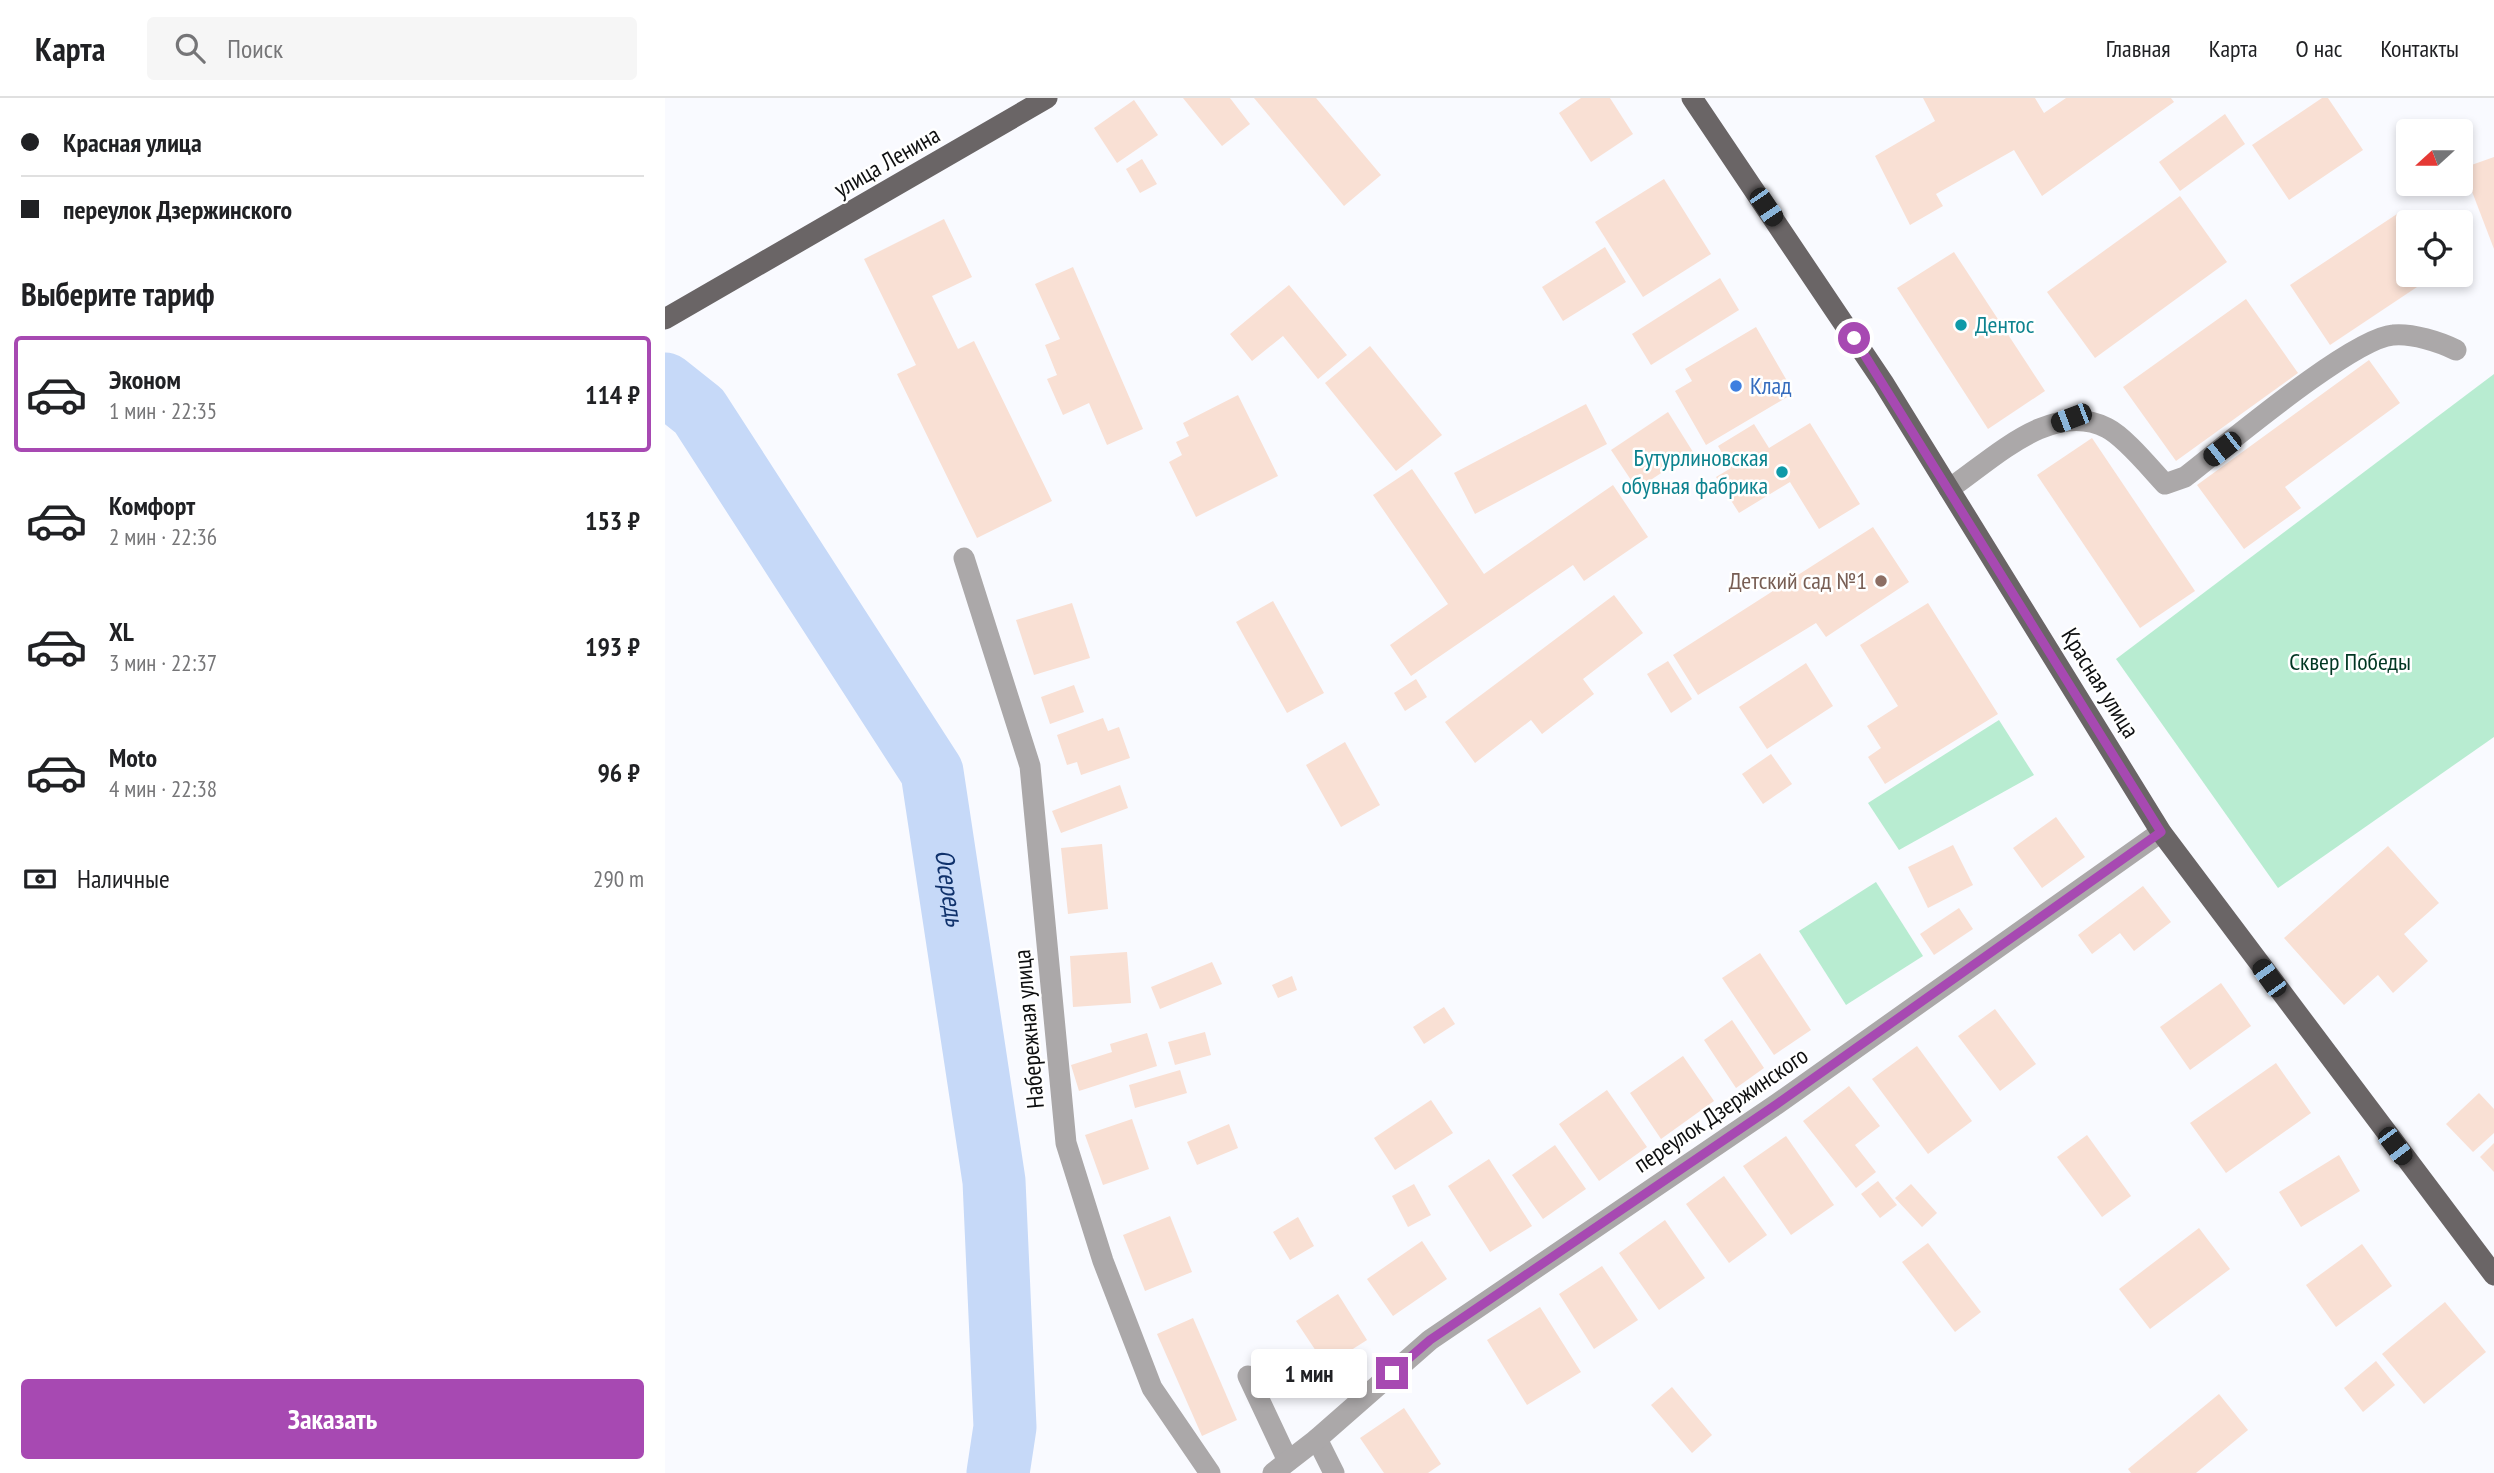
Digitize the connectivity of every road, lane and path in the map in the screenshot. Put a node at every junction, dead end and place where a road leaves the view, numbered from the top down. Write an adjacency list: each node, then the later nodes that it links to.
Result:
1 (1047, 98): 3 (main road, улица Ленина)
2 (1692, 98): 5 (main road, Красная улица)
3 (665, 319)
4 (2456, 350): 5 (street)
5 (1949, 489): 7 (main road, Красная улица)
6 (964, 558): 12 (street, Набережная улица)
7 (2161, 832): 8 (main road, Красная улица); 10 (street, переулок Дзержинского)
8 (2494, 1275)
9 (1248, 1376): 11 (street)
10 (1317, 1439): 11 (street); 13 (street)
11 (1281, 1467)
12 (1210, 1473)
13 (1334, 1473)

